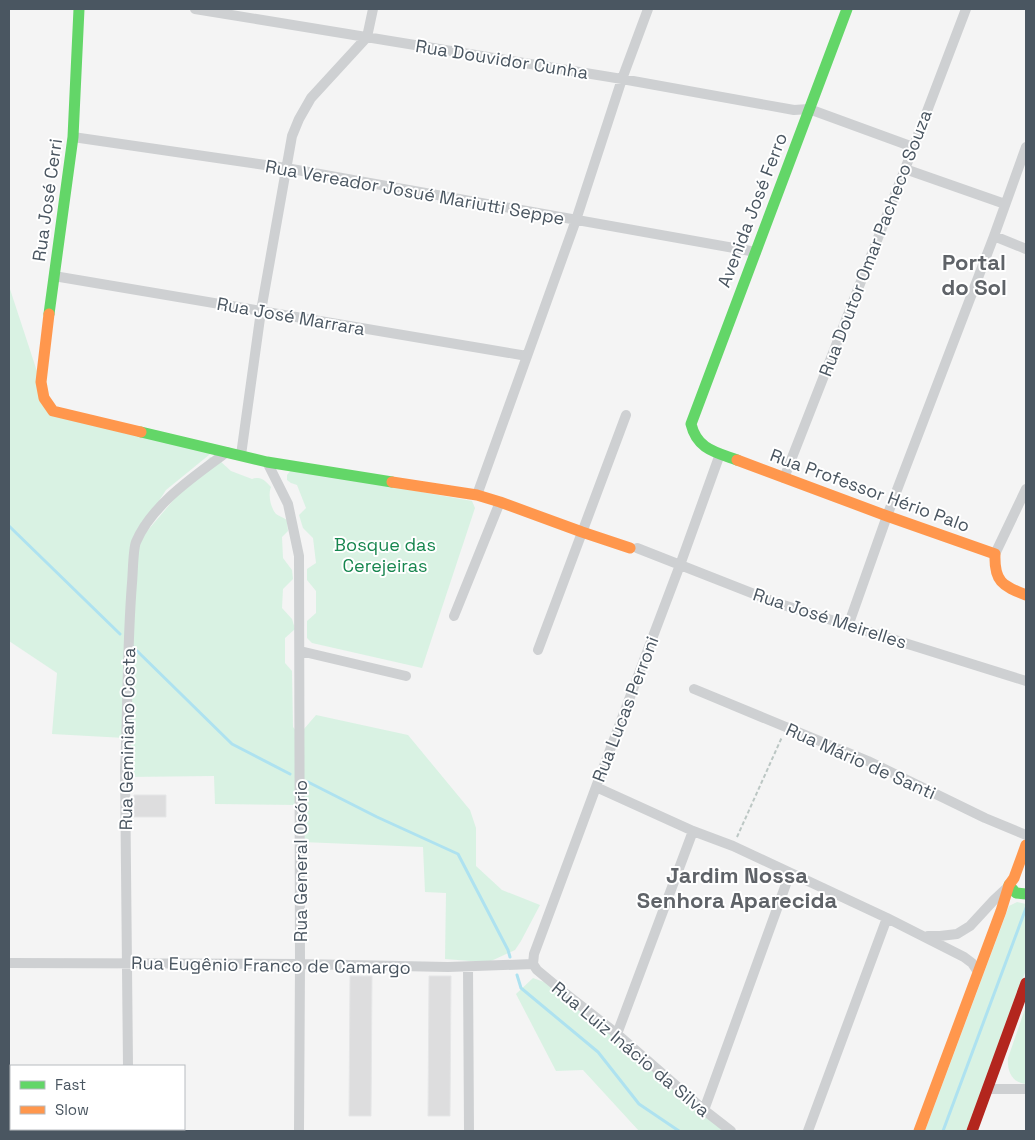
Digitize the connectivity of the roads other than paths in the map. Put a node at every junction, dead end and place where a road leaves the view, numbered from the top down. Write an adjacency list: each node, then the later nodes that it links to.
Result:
1 (79, 9): 10 (street, Rua José Cerri)
2 (195, 9): 7 (street, Rua Douvidor Cunha)
3 (373, 9): 7 (street)
4 (648, 9): 8 (street)
5 (846, 9): 9 (street, Avenida José Ferro)
6 (966, 9): 11 (street, Rua Doutor Omar Pacheco Souza)
7 (367, 37): 8 (street, Rua Douvidor Cunha); 13 (street)
8 (622, 78): 9 (street, Rua Douvidor Cunha); 16 (street)
9 (809, 109): 11 (street, Rua Douvidor Cunha); 19 (street, Avenida José Ferro)
10 (73, 137): 13 (street, Rua Vereador Josué Mariutti Seppe); 20 (street, Rua José Cerri)
11 (913, 147): 14 (street, Rua Doutor Omar Pacheco Souza)
12 (1026, 147): 15 (street)
13 (286, 168): 16 (street, Rua Vereador Josué Mariutti Seppe); 21 (street)
14 (906, 169): 15 (street); 29 (street, Rua Doutor Omar Pacheco Souza)
15 (1005, 204): 17 (street)
16 (576, 220): 19 (street, Rua Vereador Josué Mariutti Seppe); 22 (street)
17 (994, 236): 18 (street); 33 (street)
18 (1026, 248)
19 (756, 252): 24 (street, Avenida José Ferro)
20 (54, 276): 21 (street, Rua José Marrara); 25 (street, Rua José Cerri)
21 (261, 311): 22 (street, Rua José Marrara); 27 (street)
22 (527, 356): 31 (street)
23 (626, 415): 34 (street)
24 (690, 424): 26 (street, Rua Professor Hério Palo)
25 (227, 452): 27 (street); 56 (street, Rua Geminiano Costa)
26 (720, 454): 29 (street, Rua Professor Hério Palo); 37 (street, Rua Lucas Perroni)
27 (241, 455): 28 (street)
28 (267, 462): 31 (street); 42 (street, Rua General Osório)
29 (784, 478): 33 (street, Rua Professor Hério Palo)
30 (1026, 489): 36 (street)
31 (477, 494): 32 (street)
32 (500, 502): 34 (street); 39 (street)
33 (887, 516): 36 (street, Rua Professor Hério Palo); 40 (street)
34 (582, 532): 35 (street); 41 (street)
35 (633, 548): 37 (street, Rua José Meirelles)
36 (995, 554): 38 (street)
37 (680, 565): 40 (street, Rua José Meirelles); 46 (street, Rua Lucas Perroni)
38 (1026, 595)
39 (454, 616)
40 (848, 626): 44 (street, Rua José Meirelles)
41 (538, 650)
42 (300, 651): 43 (street); 57 (street, Rua General Osório)
43 (406, 676)
44 (1026, 681)
45 (694, 689): 48 (street, Rua Mário de Santi)
46 (596, 787): 47 (street); 58 (street, Rua Lucas Perroni)
47 (693, 831): 50 (street); 62 (street)
48 (1026, 835)
49 (1026, 845): 51 (street)
50 (790, 873): 53 (street); 66 (street)
51 (1009, 885): 52 (street); 54 (street); 60 (street)
52 (1026, 894)
53 (887, 918): 54 (street); 71 (street)
54 (922, 936): 60 (street)
55 (9, 963): 56 (street, Rua Eugênio Franco de Camargo)
56 (127, 963): 57 (street, Rua Eugênio Franco de Camargo); 63 (street, Rua Geminiano Costa)
57 (300, 964): 59 (street, Rua Eugênio Franco de Camargo); 68 (street, Rua General Osório)
58 (533, 964): 59 (street, Rua Eugênio Franco de Camargo); 62 (street, Rua Luiz Inácio da Silva)
59 (468, 967): 69 (street)
60 (978, 972): 67 (street)
61 (1026, 983): 64 (street)
62 (616, 1034): 66 (street, Rua Luiz Inácio da Silva)
63 (128, 1065)
64 (987, 1089): 65 (street); 72 (street)
65 (1026, 1089)
66 (704, 1110): 70 (street, Rua Luiz Inácio da Silva)
67 (918, 1129)
68 (299, 1131)
69 (469, 1131)
70 (731, 1131)
71 (808, 1131)
72 (972, 1131)

